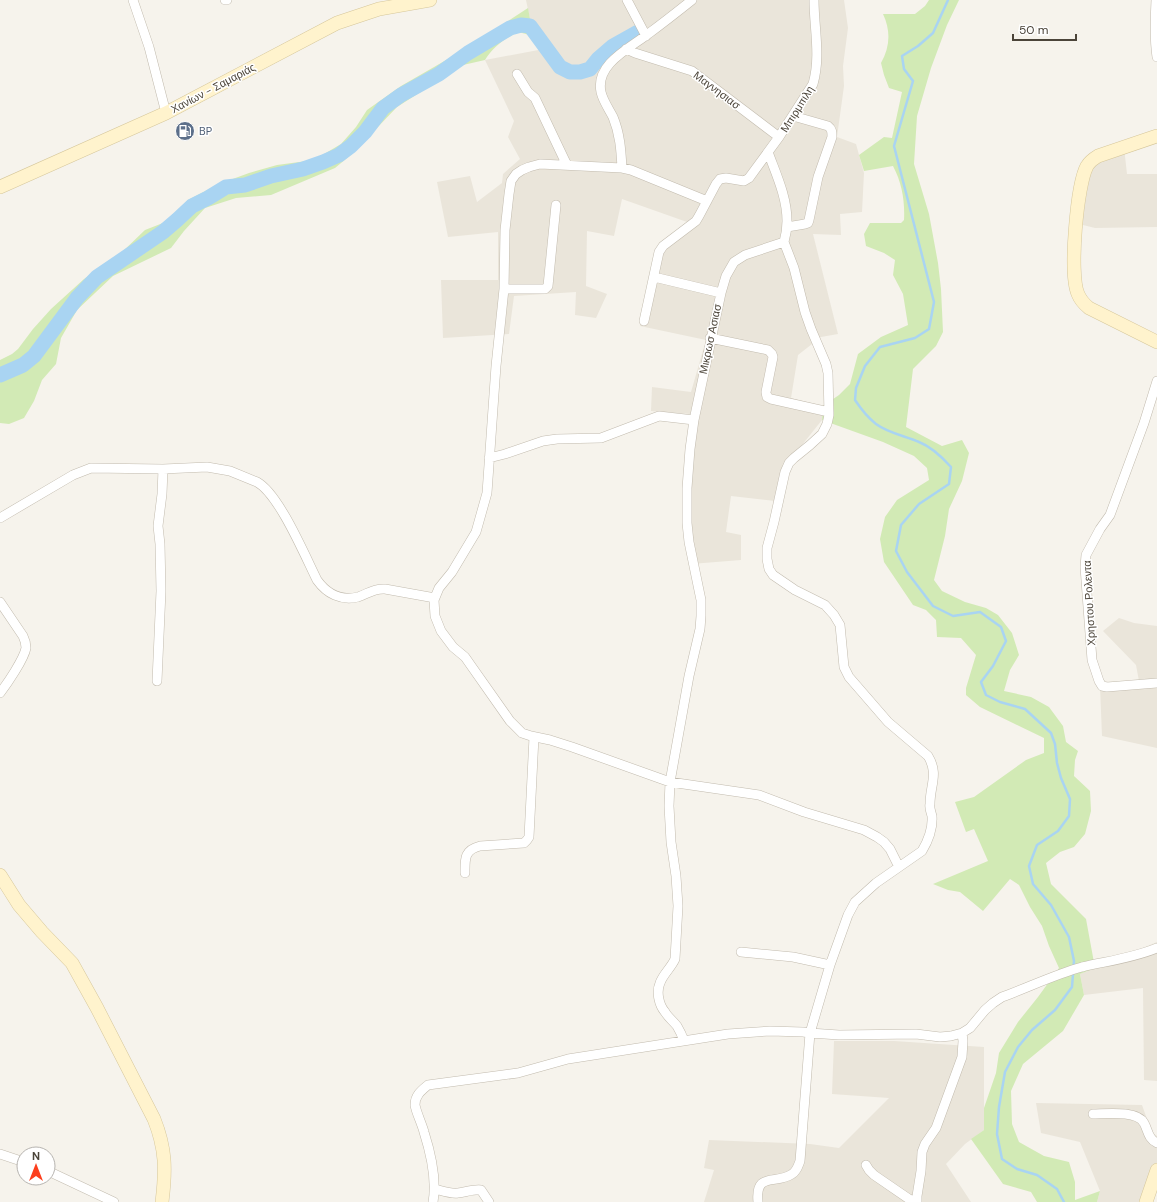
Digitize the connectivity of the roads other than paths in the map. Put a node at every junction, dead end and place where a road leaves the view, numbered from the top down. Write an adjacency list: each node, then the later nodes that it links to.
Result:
1 (133, 0): 12 (street)
2 (430, 0): 7 (street, Χανίων - Σαμαριάς)
3 (626, 0): 8 (street)
4 (692, 0): 8 (street)
5 (814, 0): 13 (street, Μπιρμπιλη)
6 (1156, 0): 10 (street)
7 (378, 4): 12 (street, Χανίων - Σαμαριάς)
8 (646, 36): 9 (street)
9 (626, 49): 15 (street, Μαγνησιασ); 18 (street)
10 (1157, 58)
11 (517, 74): 17 (street)
12 (166, 113): 19 (street, Χανίων - Σαμαριάς)
13 (793, 116): 15 (street, Μπιρμπιλη); 22 (street)
14 (1157, 136): 29 (street)
15 (779, 138): 16 (street, Μπιρμπιλη)
16 (768, 152): 20 (street, Μπιρμπιλη); 22 (street)
17 (568, 165): 18 (street); 25 (street)
18 (622, 168): 20 (street)
19 (0, 187)
20 (707, 201): 24 (street)
21 (556, 205): 25 (street)
22 (787, 227): 23 (street)
23 (784, 242): 26 (street, Μικρωσ Ασιασ); 31 (street)
24 (654, 277): 26 (street); 27 (street)
25 (504, 289): 33 (street)
26 (721, 294): 28 (street, Μικρωσ Ασιασ)
27 (644, 321)
28 (710, 338): 31 (street); 32 (street, Μικρωσ Ασιασ)
29 (1157, 342)
30 (1157, 381): 39 (street, Χρηστου Ρολεντα)
31 (829, 412): 43 (street)
32 (694, 420): 33 (street); 42 (street, Μικρωσ Ασιασ)
33 (490, 458): 36 (street)
34 (163, 469): 35 (street); 36 (street); 38 (street)
35 (0, 518)
36 (435, 598): 41 (street)
37 (0, 602): 40 (street)
38 (157, 682)
39 (1157, 683)
40 (0, 693)
41 (534, 737): 42 (street); 44 (street)
42 (670, 782): 43 (street); 51 (street, Μικρωσ Ασιασ)
43 (899, 866): 48 (street)
44 (465, 873)
45 (0, 875): 61 (street)
46 (1157, 948): 50 (street)
47 (742, 952): 48 (street)
48 (830, 965): 49 (street)
49 (810, 1033): 50 (street); 51 (street); 64 (street)
50 (962, 1033): 65 (street)
51 (684, 1040): 59 (street)
52 (1093, 1114): 53 (street)
53 (1157, 1143)
54 (0, 1154): 55 (street)
55 (16, 1159)
56 (866, 1165): 65 (street)
57 (1157, 1170): 66 (street)
58 (56, 1175): 60 (street)
59 (435, 1189): 62 (street); 63 (street)
60 (114, 1202)
61 (162, 1202)
62 (433, 1202)
63 (489, 1202)
64 (758, 1202)
65 (917, 1202)
66 (1146, 1202)

